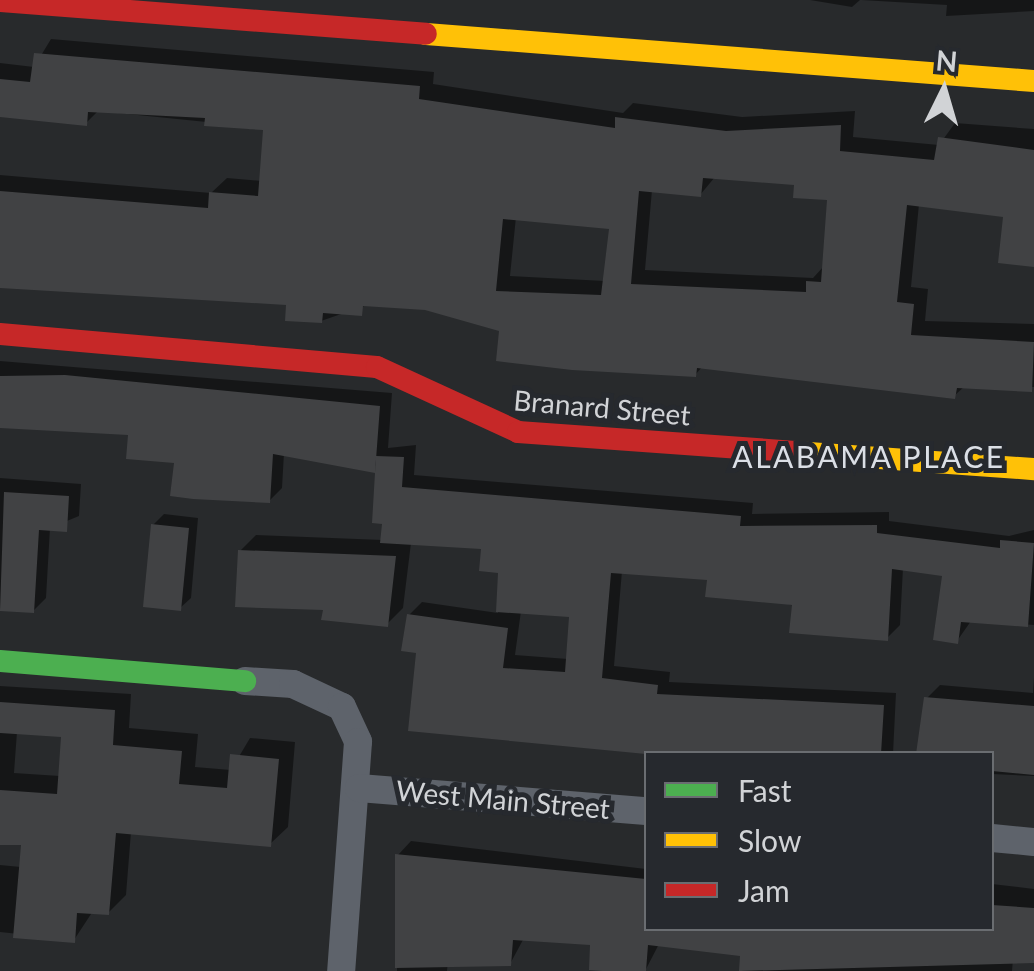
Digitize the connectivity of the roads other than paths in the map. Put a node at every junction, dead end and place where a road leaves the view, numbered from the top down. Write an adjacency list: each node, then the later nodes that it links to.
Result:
1 (0, 1): 2 (street)
2 (1034, 82)
3 (0, 334): 4 (street, Branard Street)
4 (1034, 470)
5 (0, 661): 6 (street)
6 (244, 680): 7 (street)
7 (359, 788): 8 (street, West Main Street); 11 (street)
8 (644, 811)
9 (994, 838): 10 (street)
10 (1034, 842)
11 (341, 971)

